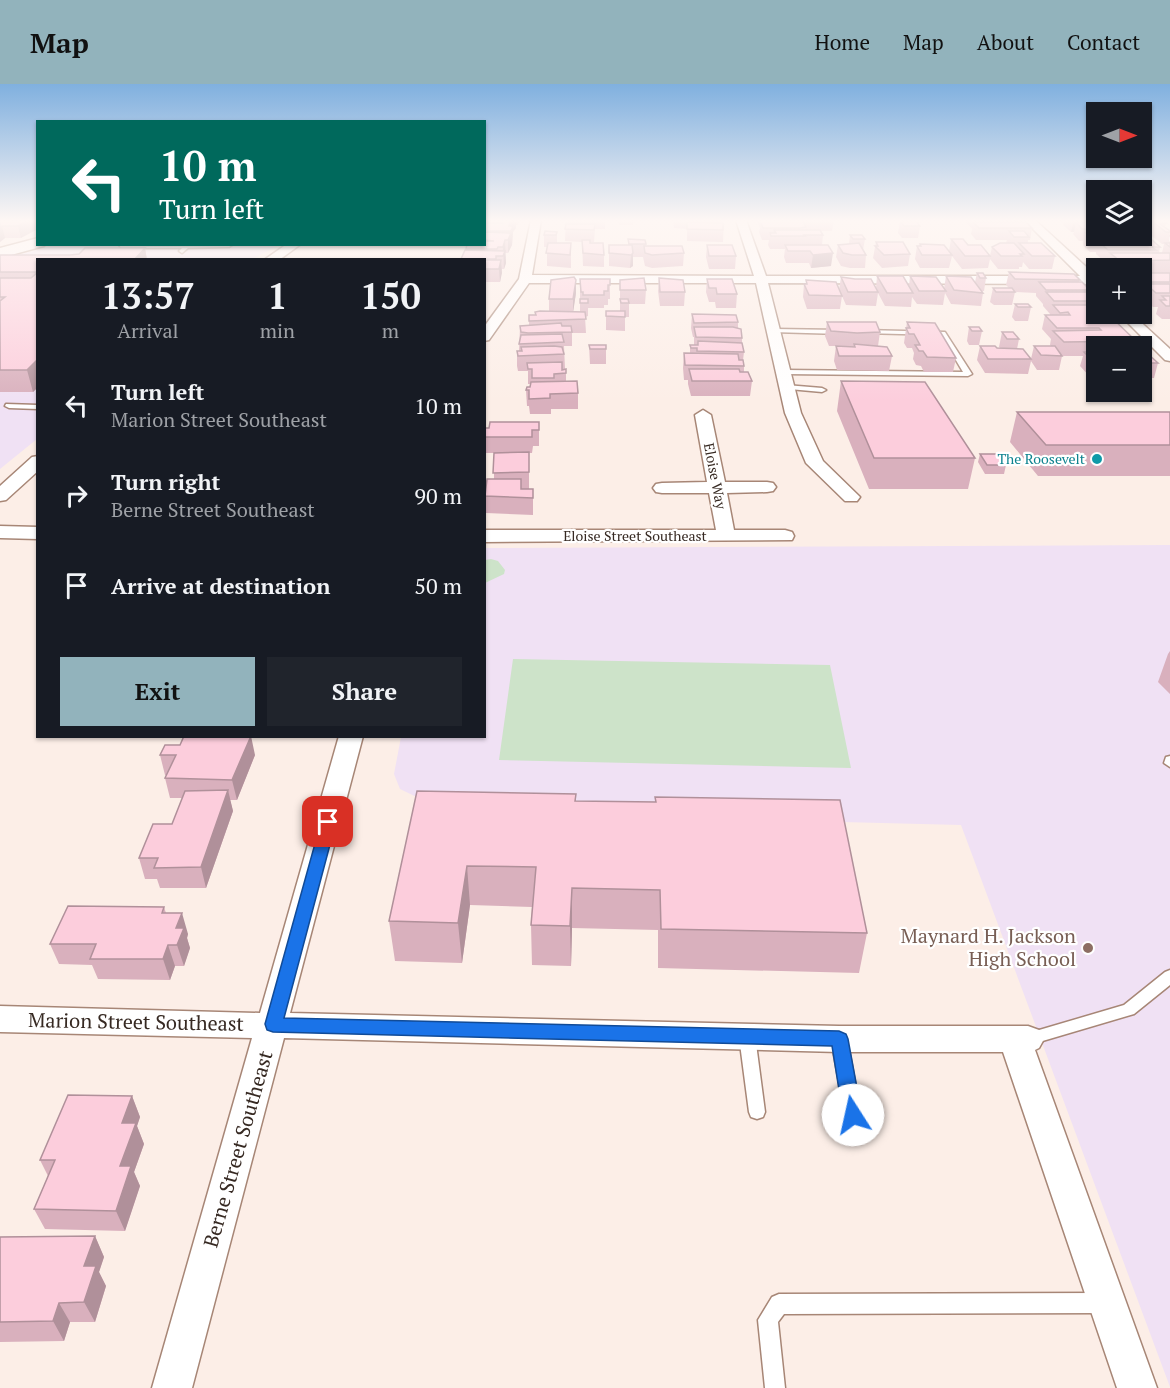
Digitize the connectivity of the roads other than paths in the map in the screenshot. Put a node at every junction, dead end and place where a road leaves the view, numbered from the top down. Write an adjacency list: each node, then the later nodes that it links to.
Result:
1 (524, 281): 7 (street)
2 (761, 281): 6 (street)
3 (967, 281): 4 (street)
4 (1086, 282)
5 (1135, 324): 8 (street)
6 (774, 331): 9 (street); 9 (lane)
7 (486, 334)
8 (1170, 357)
9 (787, 379): 10 (lane); 19 (street)
10 (822, 390)
11 (9, 406): 12 (lane)
12 (36, 407)
13 (703, 415): 17 (street, Eloise Way)
14 (36, 463): 18 (street)
15 (767, 487): 17 (street)
16 (663, 488): 17 (street)
17 (718, 488): 23 (street, Eloise Way)
18 (0, 496)
19 (851, 497)
20 (0, 532): 21 (street)
21 (36, 533)
22 (486, 536): 23 (street, Eloise Street Southeast)
23 (726, 536): 24 (street, Eloise Street Southeast)
24 (785, 536)
25 (350, 738): 28 (street, Berne Street Southeast)
26 (1170, 976): 31 (lane)
27 (0, 1019): 28 (street, Marion Street Southeast)
28 (273, 1024): 29 (street, Marion Street Southeast); 35 (street, Berne Street Southeast)
29 (747, 1036): 30 (street, Marion Street Southeast); 32 (lane)
30 (839, 1039): 31 (street, Marion Street Southeast); 33 (lane)
31 (1022, 1039): 34 (street)
32 (756, 1112)
33 (853, 1115)
34 (1108, 1304): 36 (lane); 37 (street)
35 (172, 1388)
36 (775, 1388)
37 (1137, 1388)

